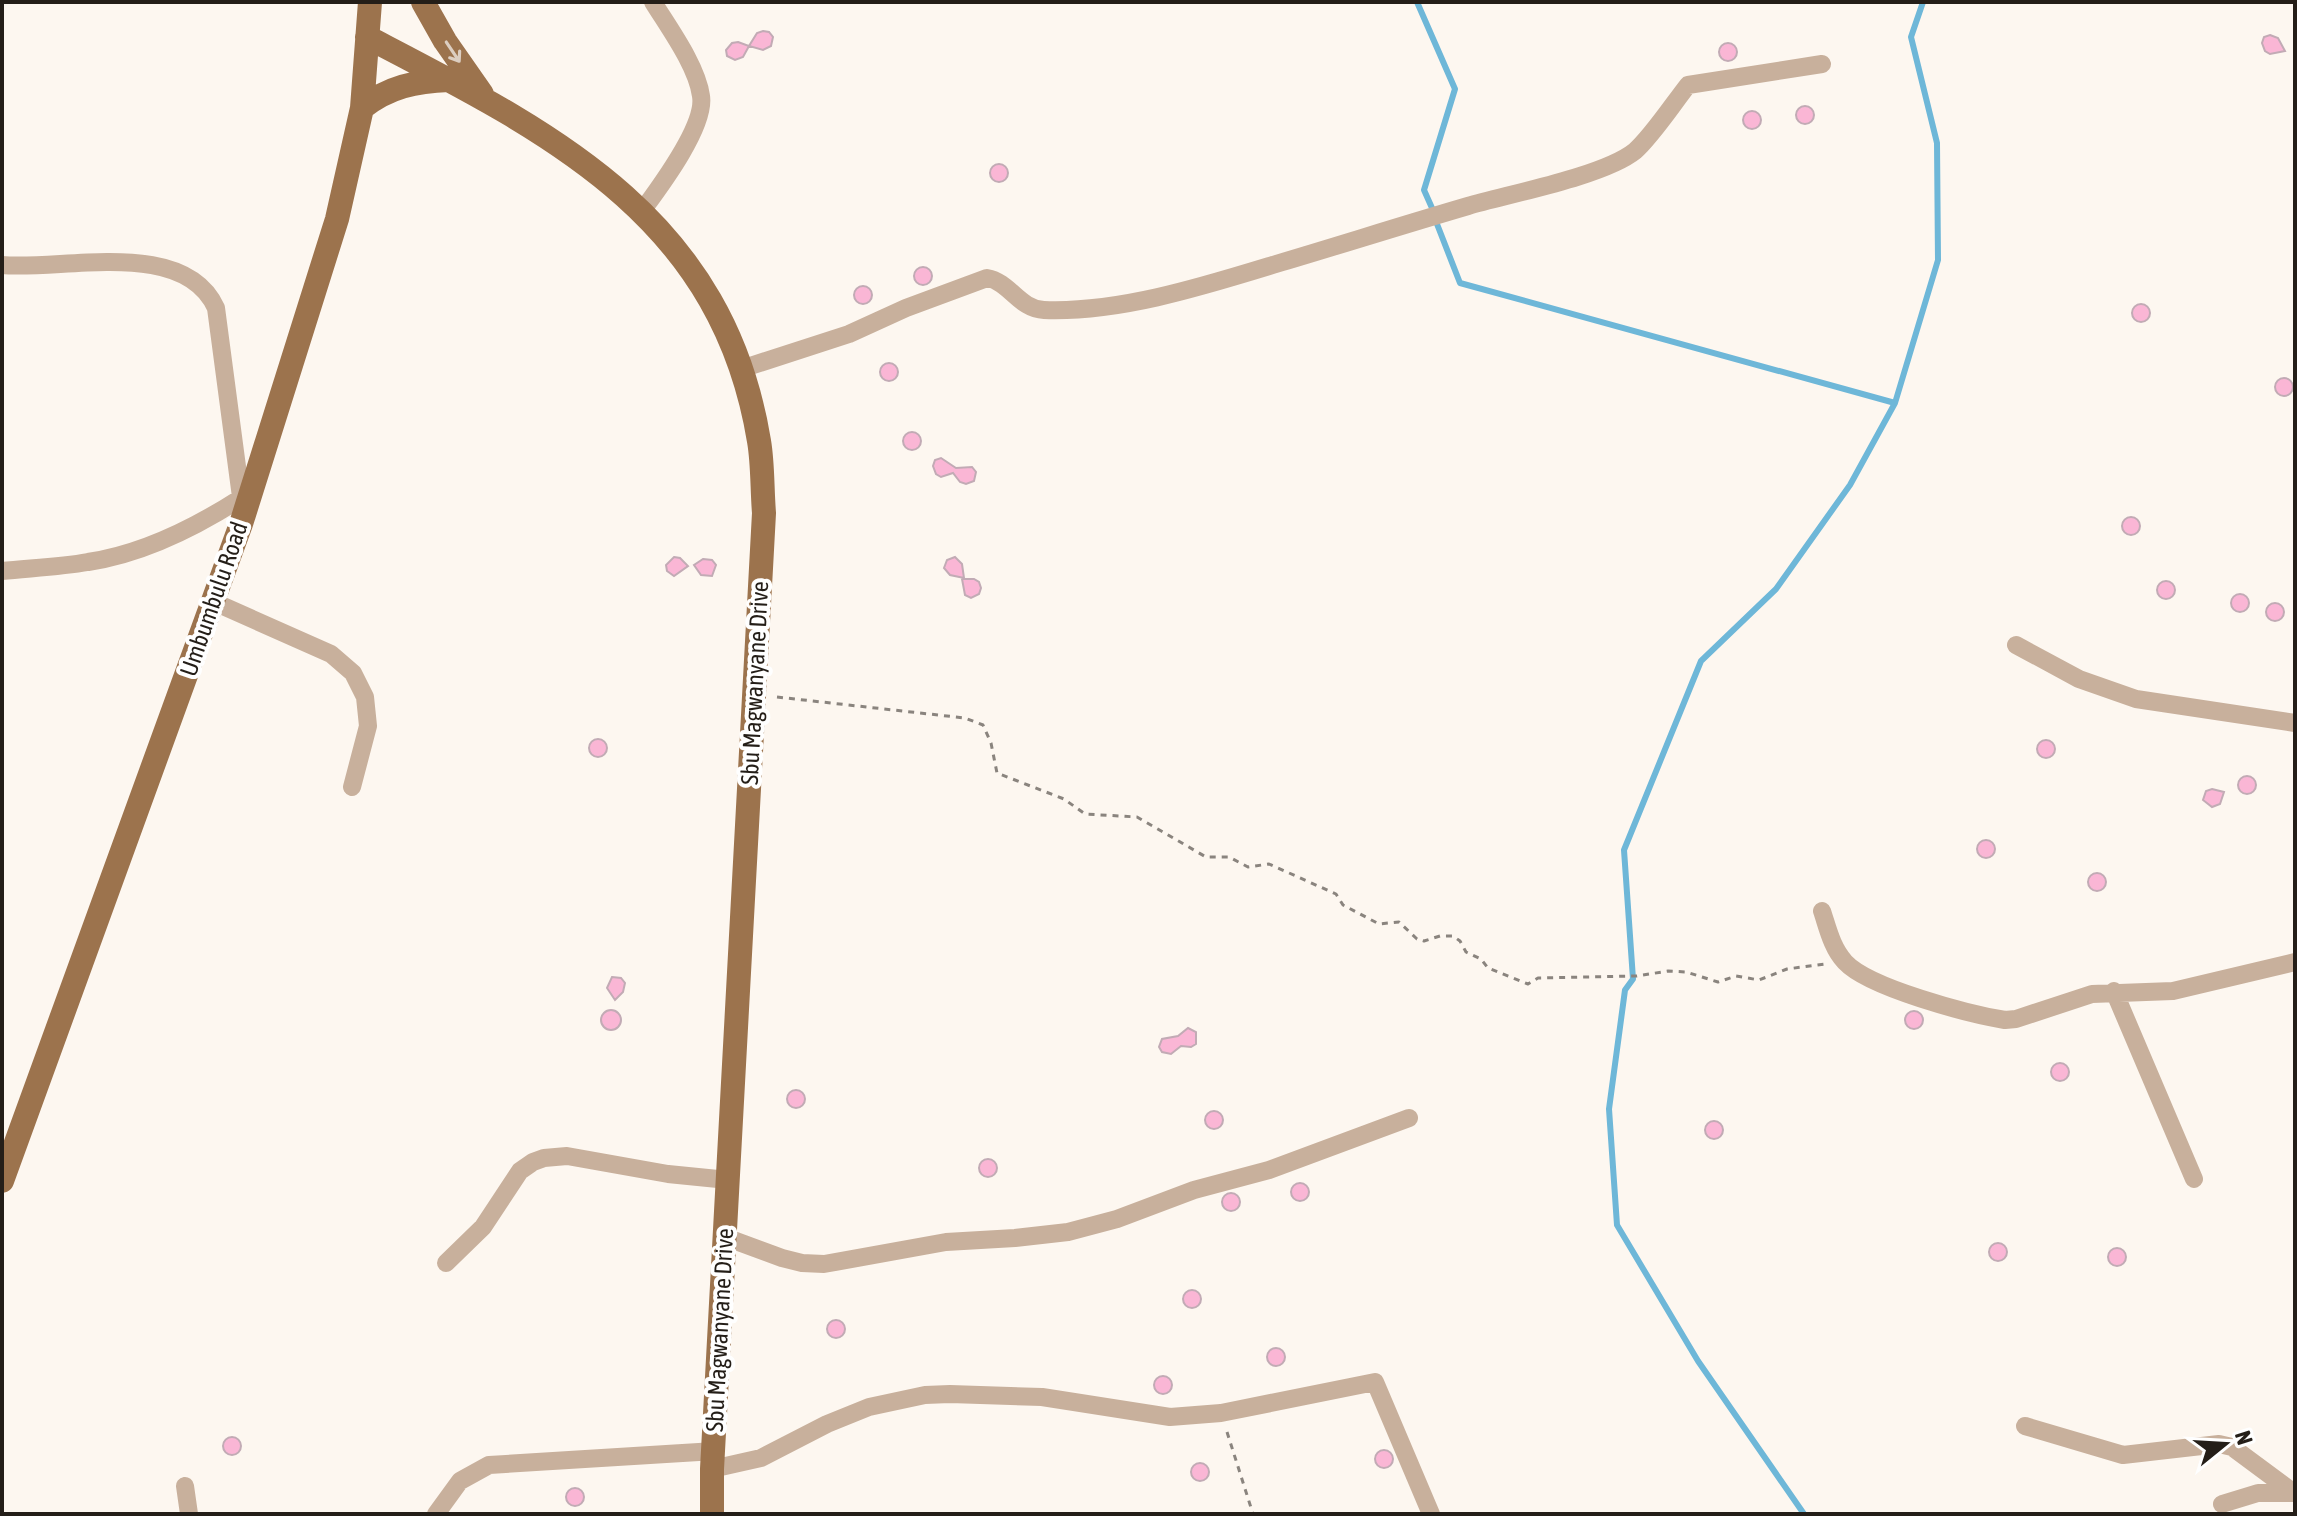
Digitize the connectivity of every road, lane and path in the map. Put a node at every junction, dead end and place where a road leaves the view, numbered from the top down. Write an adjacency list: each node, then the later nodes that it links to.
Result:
1 (370, 2): 4 (main road, Umbumbulu Road)
2 (423, 2): 7 (main road, one-way to 7)
3 (653, 2): 9 (street)
4 (367, 37): 6 (main road, Sbu Magwanyane Drive); 8 (main road, Umbumbulu Road)
5 (1822, 64): 11 (street)
6 (449, 80): 7 (main road, Sbu Magwanyane Drive); 8 (main road)
7 (486, 100): 9 (main road, Sbu Magwanyane Drive)
8 (362, 108): 12 (main road, Umbumbulu Road)
9 (642, 211): 11 (main road, Sbu Magwanyane Drive)
10 (2, 265): 12 (street)
11 (741, 369): 16 (main road, Sbu Magwanyane Drive)
12 (242, 506): 13 (street); 14 (main road, Umbumbulu Road)
13 (2, 571)
14 (214, 602): 18 (street); 26 (main road, Umbumbulu Road)
15 (2016, 645): 17 (street)
16 (754, 694): 20 (path); 25 (main road, Sbu Magwanyane Drive)
17 (2295, 723)
18 (352, 787)
19 (1822, 911): 20 (street)
20 (1845, 962): 22 (street)
21 (2295, 962): 22 (street)
22 (2114, 991): 24 (street)
23 (1409, 1118): 27 (street)
24 (2194, 1179)
25 (728, 1180): 27 (main road, Sbu Magwanyane Drive); 28 (street)
26 (2, 1181)
27 (725, 1237): 31 (main road, Sbu Magwanyane Drive)
28 (446, 1263)
29 (1221, 1413): 31 (street); 38 (path); 39 (street)
30 (2025, 1426): 33 (street)
31 (713, 1460): 36 (street); 37 (main road, Sbu Magwanyane Drive)
32 (185, 1486): 35 (street)
33 (2294, 1493): 34 (street)
34 (2222, 1504)
35 (189, 1514)
36 (436, 1514)
37 (712, 1514)
38 (1253, 1514)
39 (1431, 1514)

